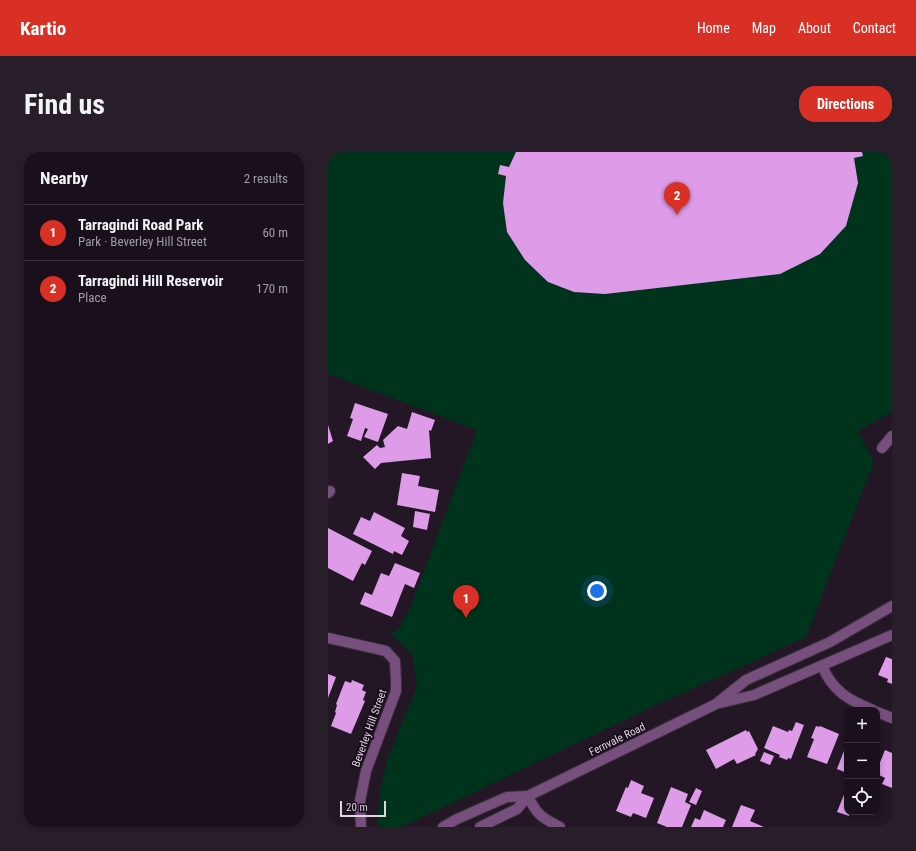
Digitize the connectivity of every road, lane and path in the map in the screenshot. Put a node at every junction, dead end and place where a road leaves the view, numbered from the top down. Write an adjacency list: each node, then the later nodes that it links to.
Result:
1 (892, 436): 2 (street)
2 (882, 448)
3 (892, 606): 7 (street, Fernvale Road)
4 (892, 635): 6 (street, Fernvale Road)
5 (328, 638): 12 (street, Beverley Hill Street)
6 (822, 666): 7 (street, Fernvale Road); 8 (street)
7 (716, 704): 11 (street, Fernvale Road)
8 (866, 707)
9 (880, 713): 10 (street)
10 (892, 718)
11 (528, 796): 13 (street, Fernvale Road); 14 (street, Fernvale Road); 15 (street)
12 (361, 827)
13 (443, 827)
14 (480, 827)
15 (560, 827)

